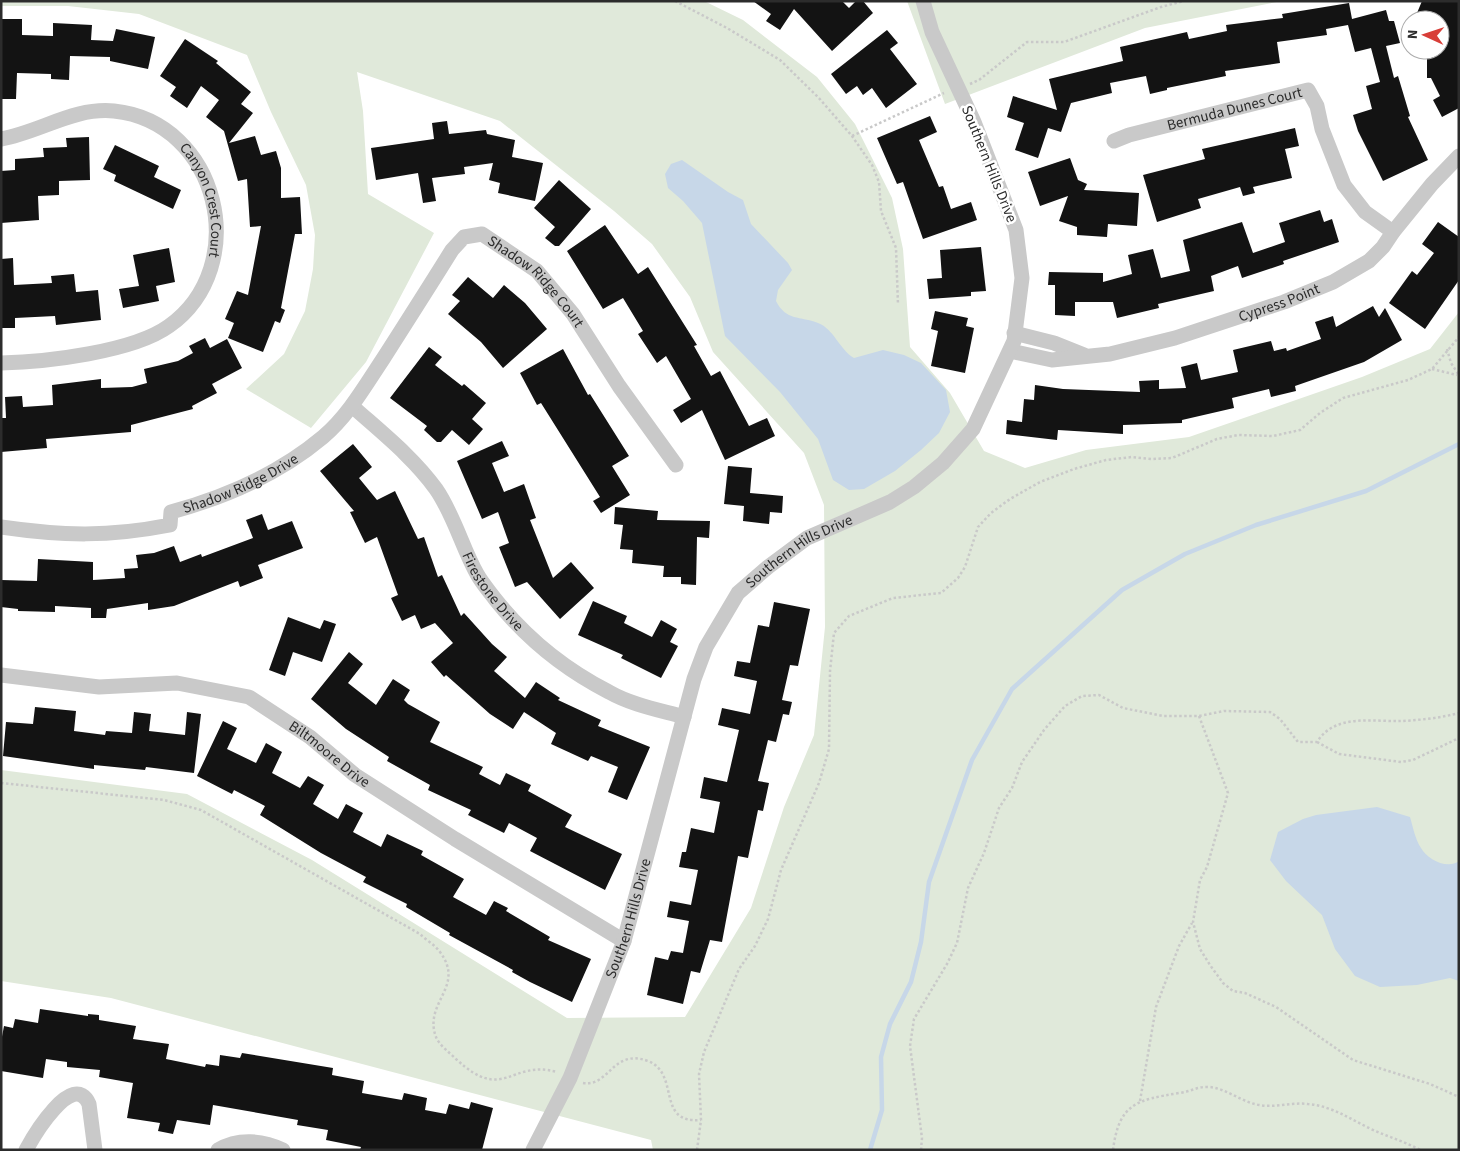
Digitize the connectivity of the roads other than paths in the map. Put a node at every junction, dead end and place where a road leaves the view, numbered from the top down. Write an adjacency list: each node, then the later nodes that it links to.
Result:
1 (923, 1): 6 (street, Southern Hills Drive)
2 (1, 139): 9 (street, Canyon Crest Court)
3 (1114, 142): 5 (street, Bermuda Dunes Court)
4 (1459, 156): 5 (street, Cypress Point)
5 (1392, 232): 8 (street, Cypress Point)
6 (1014, 333): 7 (street, Southern Hills Drive); 8 (street, Cypress Point)
7 (1010, 351): 8 (street, Cypress Point); 14 (street, Southern Hills Drive)
8 (1086, 355)
9 (1, 363)
10 (352, 406): 11 (street, Shadow Ridge Court); 12 (street, Shadow Ridge Drive); 14 (street, Firestone Drive)
11 (676, 465)
12 (1, 527)
13 (1, 675): 15 (street, Biltmoore Drive)
14 (684, 717): 15 (street, Southern Hills Drive)
15 (624, 941): 20 (street, Southern Hills Drive)
16 (26, 1150): 17 (street)
17 (95, 1150)
18 (218, 1150): 19 (street)
19 (283, 1150)
20 (533, 1150)

